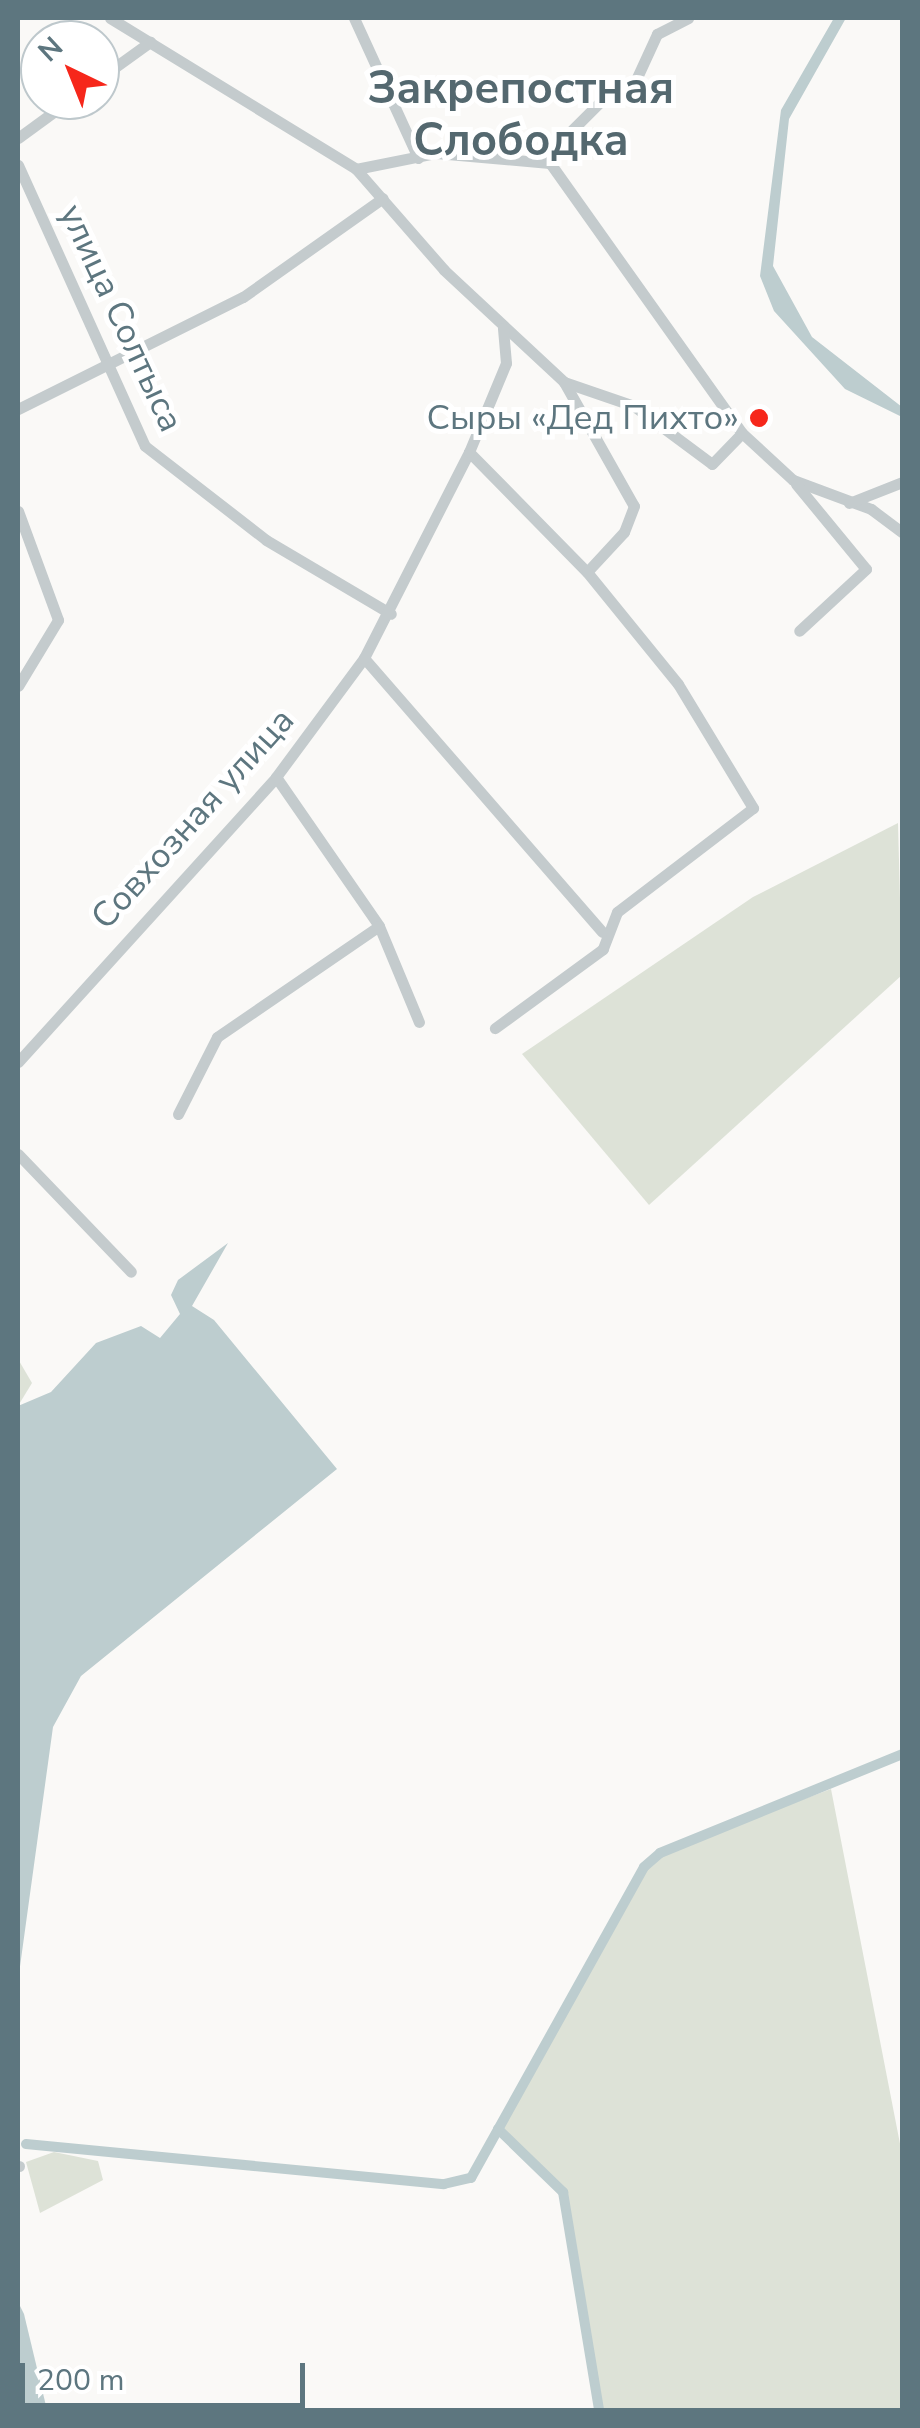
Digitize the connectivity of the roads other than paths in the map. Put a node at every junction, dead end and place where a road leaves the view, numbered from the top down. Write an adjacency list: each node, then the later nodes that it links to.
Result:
1 (110, 18): 4 (street)
2 (354, 18): 8 (street)
3 (688, 18): 9 (street)
4 (150, 42): 5 (street); 11 (street)
5 (120, 64)
6 (43, 120): 7 (street)
7 (18, 138)
8 (418, 158): 9 (street); 11 (street)
9 (542, 160): 17 (street)
10 (18, 165): 14 (street, улица Солтыса)
11 (356, 169): 12 (street)
12 (384, 198): 13 (street); 14 (street)
13 (503, 328): 15 (street); 18 (street, Совхозная улица)
14 (108, 369): 16 (street); 25 (street, улица Солтыса)
15 (564, 382): 17 (street); 24 (street)
16 (18, 409)
17 (742, 434): 19 (street)
18 (468, 452): 24 (street); 25 (street, Совхозная улица)
19 (793, 480): 21 (street); 26 (street)
20 (902, 482): 21 (street)
21 (849, 503): 23 (street)
22 (18, 511): 28 (street)
23 (902, 532)
24 (588, 572): 31 (street)
25 (391, 614): 27 (street, Совхозная улица)
26 (799, 631)
27 (364, 658): 29 (street, Совхозная улица); 31 (street)
28 (18, 686)
29 (276, 777): 30 (street); 35 (street, Совхозная улица)
30 (379, 926): 32 (street); 37 (street)
31 (602, 932): 33 (street)
32 (418, 1022)
33 (495, 1028)
34 (18, 1038): 35 (street)
35 (29, 1048): 36 (street, Совхозная улица)
36 (18, 1062)
37 (178, 1114)
38 (18, 1154): 39 (street)
39 (131, 1272)

